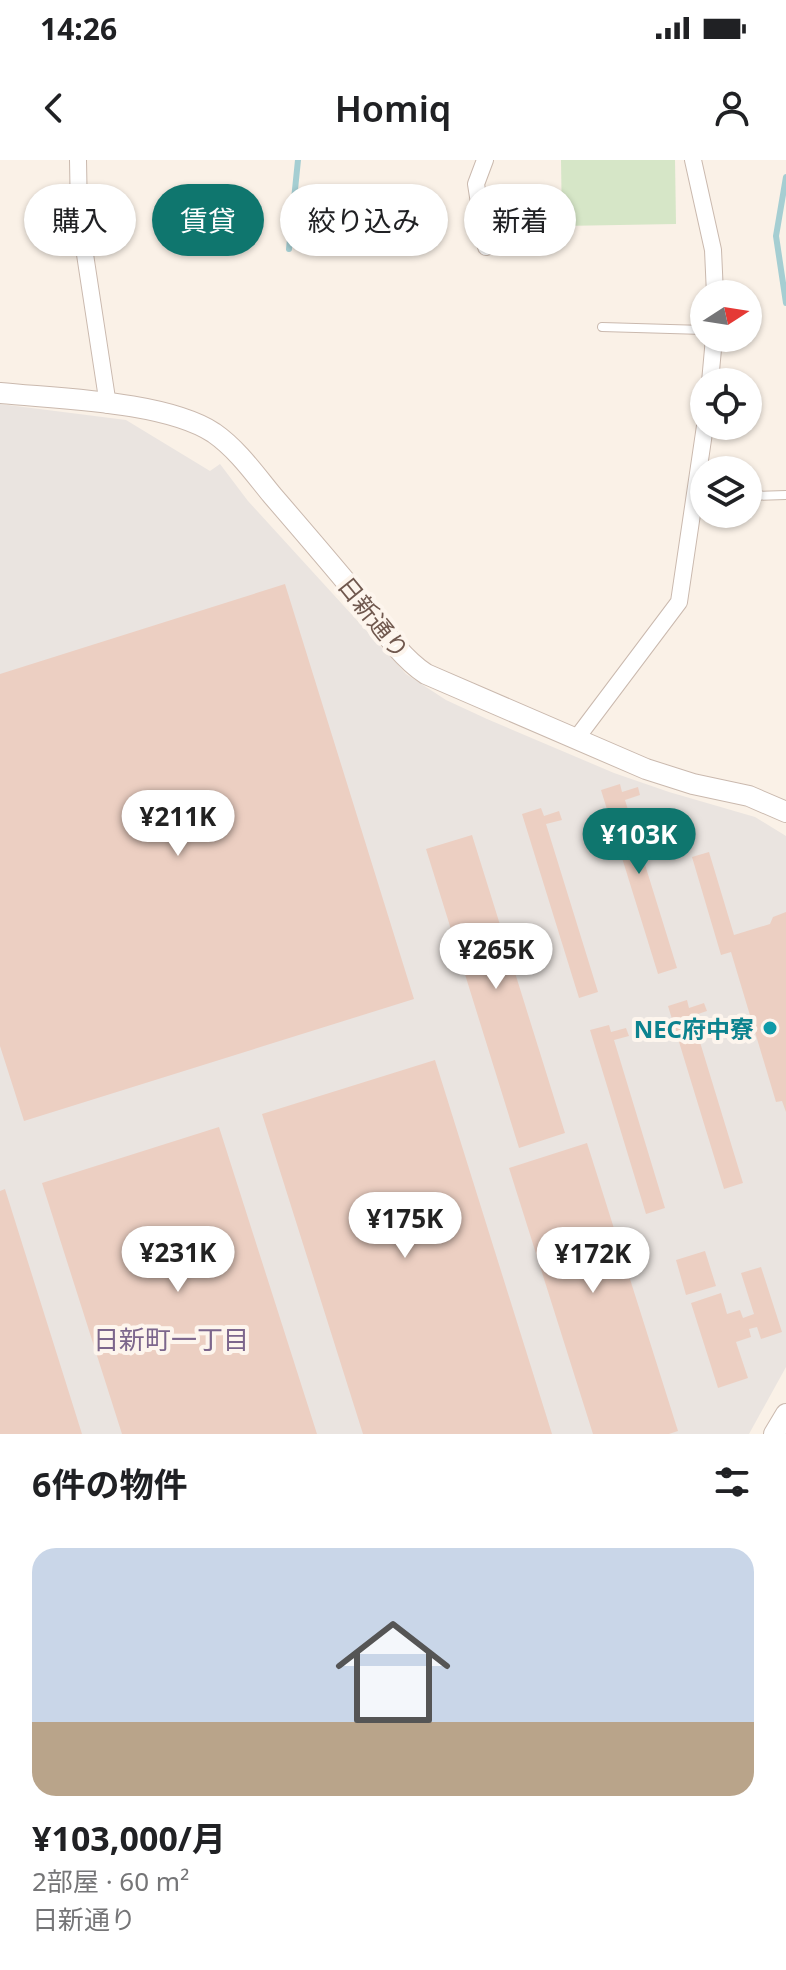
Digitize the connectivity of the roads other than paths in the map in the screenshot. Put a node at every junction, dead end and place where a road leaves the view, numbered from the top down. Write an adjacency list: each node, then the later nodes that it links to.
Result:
1 (78, 160): 9 (street)
2 (485, 160): 4 (street)
3 (693, 160): 5 (street)
4 (476, 184)
5 (714, 280)
6 (602, 327): 7 (lane)
7 (690, 330)
8 (0, 393): 9 (street, 日新通り)
9 (108, 405): 13 (street, 日新通り)
10 (786, 495): 11 (lane)
11 (762, 496)
12 (693, 528): 13 (street)
13 (576, 739): 14 (street, 日新通り)
14 (786, 812)
15 (786, 1414): 16 (street)
16 (774, 1434)

